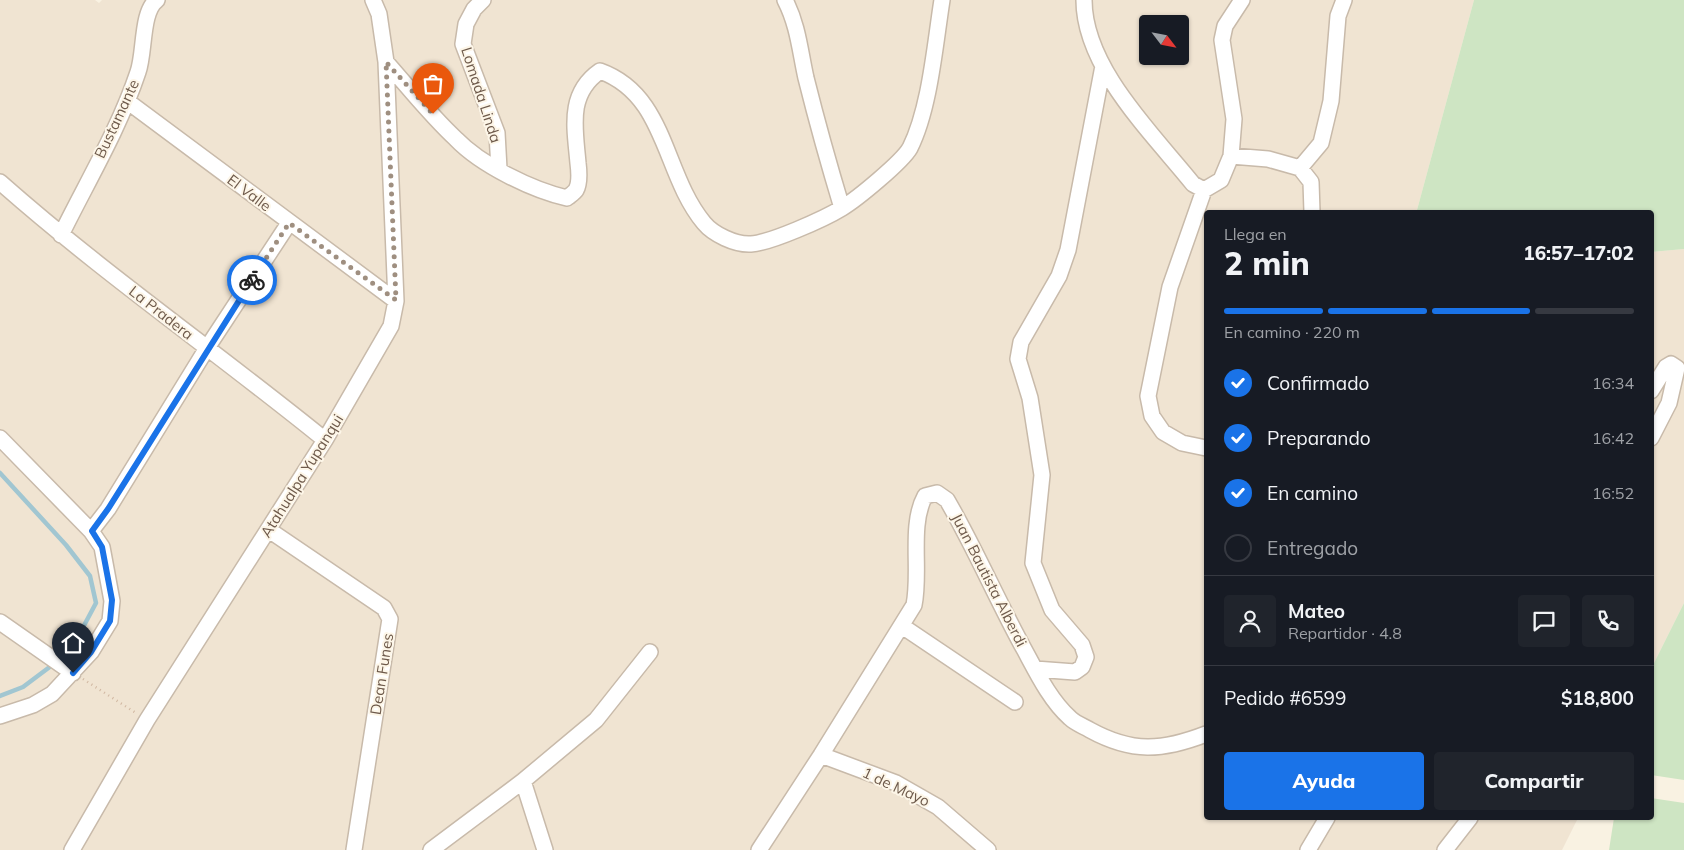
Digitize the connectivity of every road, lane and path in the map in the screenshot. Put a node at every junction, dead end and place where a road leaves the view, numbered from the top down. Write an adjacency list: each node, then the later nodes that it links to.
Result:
1 (157, 0): 11 (street, Bustamante)
2 (373, 0): 9 (street, Atahualpa Yupanqui)
3 (483, 0): 14 (street, Lomada Linda)
4 (785, 0): 17 (street)
5 (942, 0): 17 (street)
6 (1084, 0): 10 (street)
7 (1242, 0): 12 (street)
8 (1344, 0): 13 (street)
9 (386, 62): 14 (street); 21 (street, Atahualpa Yupanqui)
10 (1104, 66): 16 (street); 33 (street)
11 (127, 101): 19 (street, El Valle); 20 (street, Bustamante)
12 (1231, 156): 13 (street); 16 (street)
13 (1300, 168): 18 (street)
14 (499, 169): 17 (street)
15 (0, 182): 20 (street, La Pradera)
16 (1204, 190): 27 (street)
17 (842, 208)
18 (1312, 210)
19 (289, 223): 21 (street, El Valle); 22 (street)
20 (61, 235): 22 (street, La Pradera)
21 (396, 300): 26 (street, Atahualpa Yupanqui)
22 (207, 348): 26 (street, La Pradera); 29 (street)
23 (1654, 386): 24 (street)
24 (1654, 432)
25 (0, 438): 29 (street)
26 (325, 440): 28 (street, Atahualpa Yupanqui)
27 (1204, 448)
28 (269, 530): 37 (street, Atahualpa Yupanqui); 44 (street, Dean Funes)
29 (92, 531): 34 (street)
30 (0, 622): 34 (street)
31 (902, 626): 33 (street, Juan Bautista Alberdi); 35 (street); 39 (street, Juan Bautista Alberdi)
32 (650, 652): 40 (street)
33 (1035, 669): 38 (street, Juan Bautista Alberdi)
34 (73, 673): 36 (street); 37 (path)
35 (1015, 702)
36 (0, 716)
37 (147, 720): 43 (street, Atahualpa Yupanqui)
38 (1204, 735)
39 (821, 755): 47 (street, Juan Bautista Alberdi); 48 (street, 1 de Mayo)
40 (523, 781): 45 (street); 46 (street)
41 (1326, 820): 49 (street)
42 (1468, 820): 50 (street)
43 (72, 850)
44 (354, 850)
45 (431, 850)
46 (545, 850)
47 (759, 850)
48 (988, 850)
49 (1308, 850)
50 (1445, 850)

